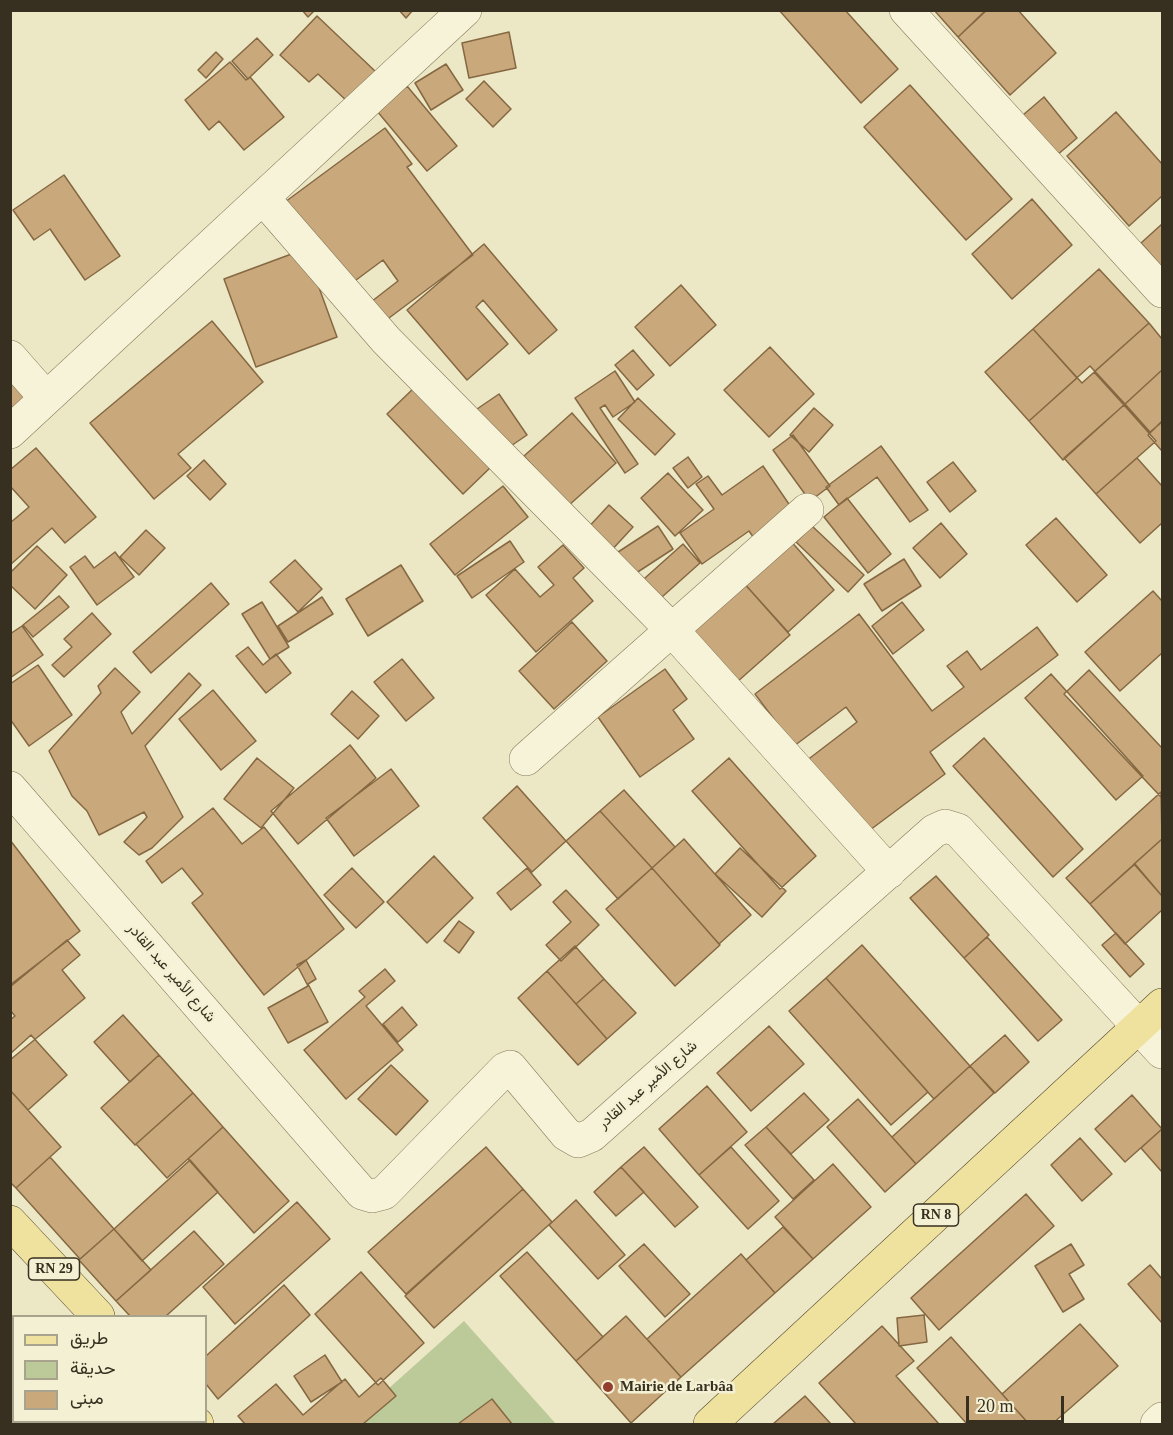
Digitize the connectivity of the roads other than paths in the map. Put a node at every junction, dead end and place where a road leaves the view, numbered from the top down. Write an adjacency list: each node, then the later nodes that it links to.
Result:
1 (465, 10): 3 (street)
2 (906, 10): 4 (street)
3 (264, 198): 6 (street); 9 (street)
4 (1162, 291)
5 (10, 357): 6 (street)
6 (46, 398): 7 (street)
7 (10, 432)
8 (807, 510): 9 (street)
9 (672, 630): 10 (street); 12 (street)
10 (526, 759)
11 (10, 788): 12 (street, شارع الأمير عبد القادر)
12 (889, 872): 14 (street, شارع الأمير عبد القادر)
13 (1162, 1005): 14 (main road, RN 8)
14 (1139, 1027): 15 (street, شارع الأمير عبد القادر); 19 (main road, RN 8)
15 (1162, 1052)
16 (10, 1222): 17 (main road, RN 29)
17 (96, 1315)
18 (1162, 1419): 20 (street)
19 (710, 1425)
20 (1157, 1425)

